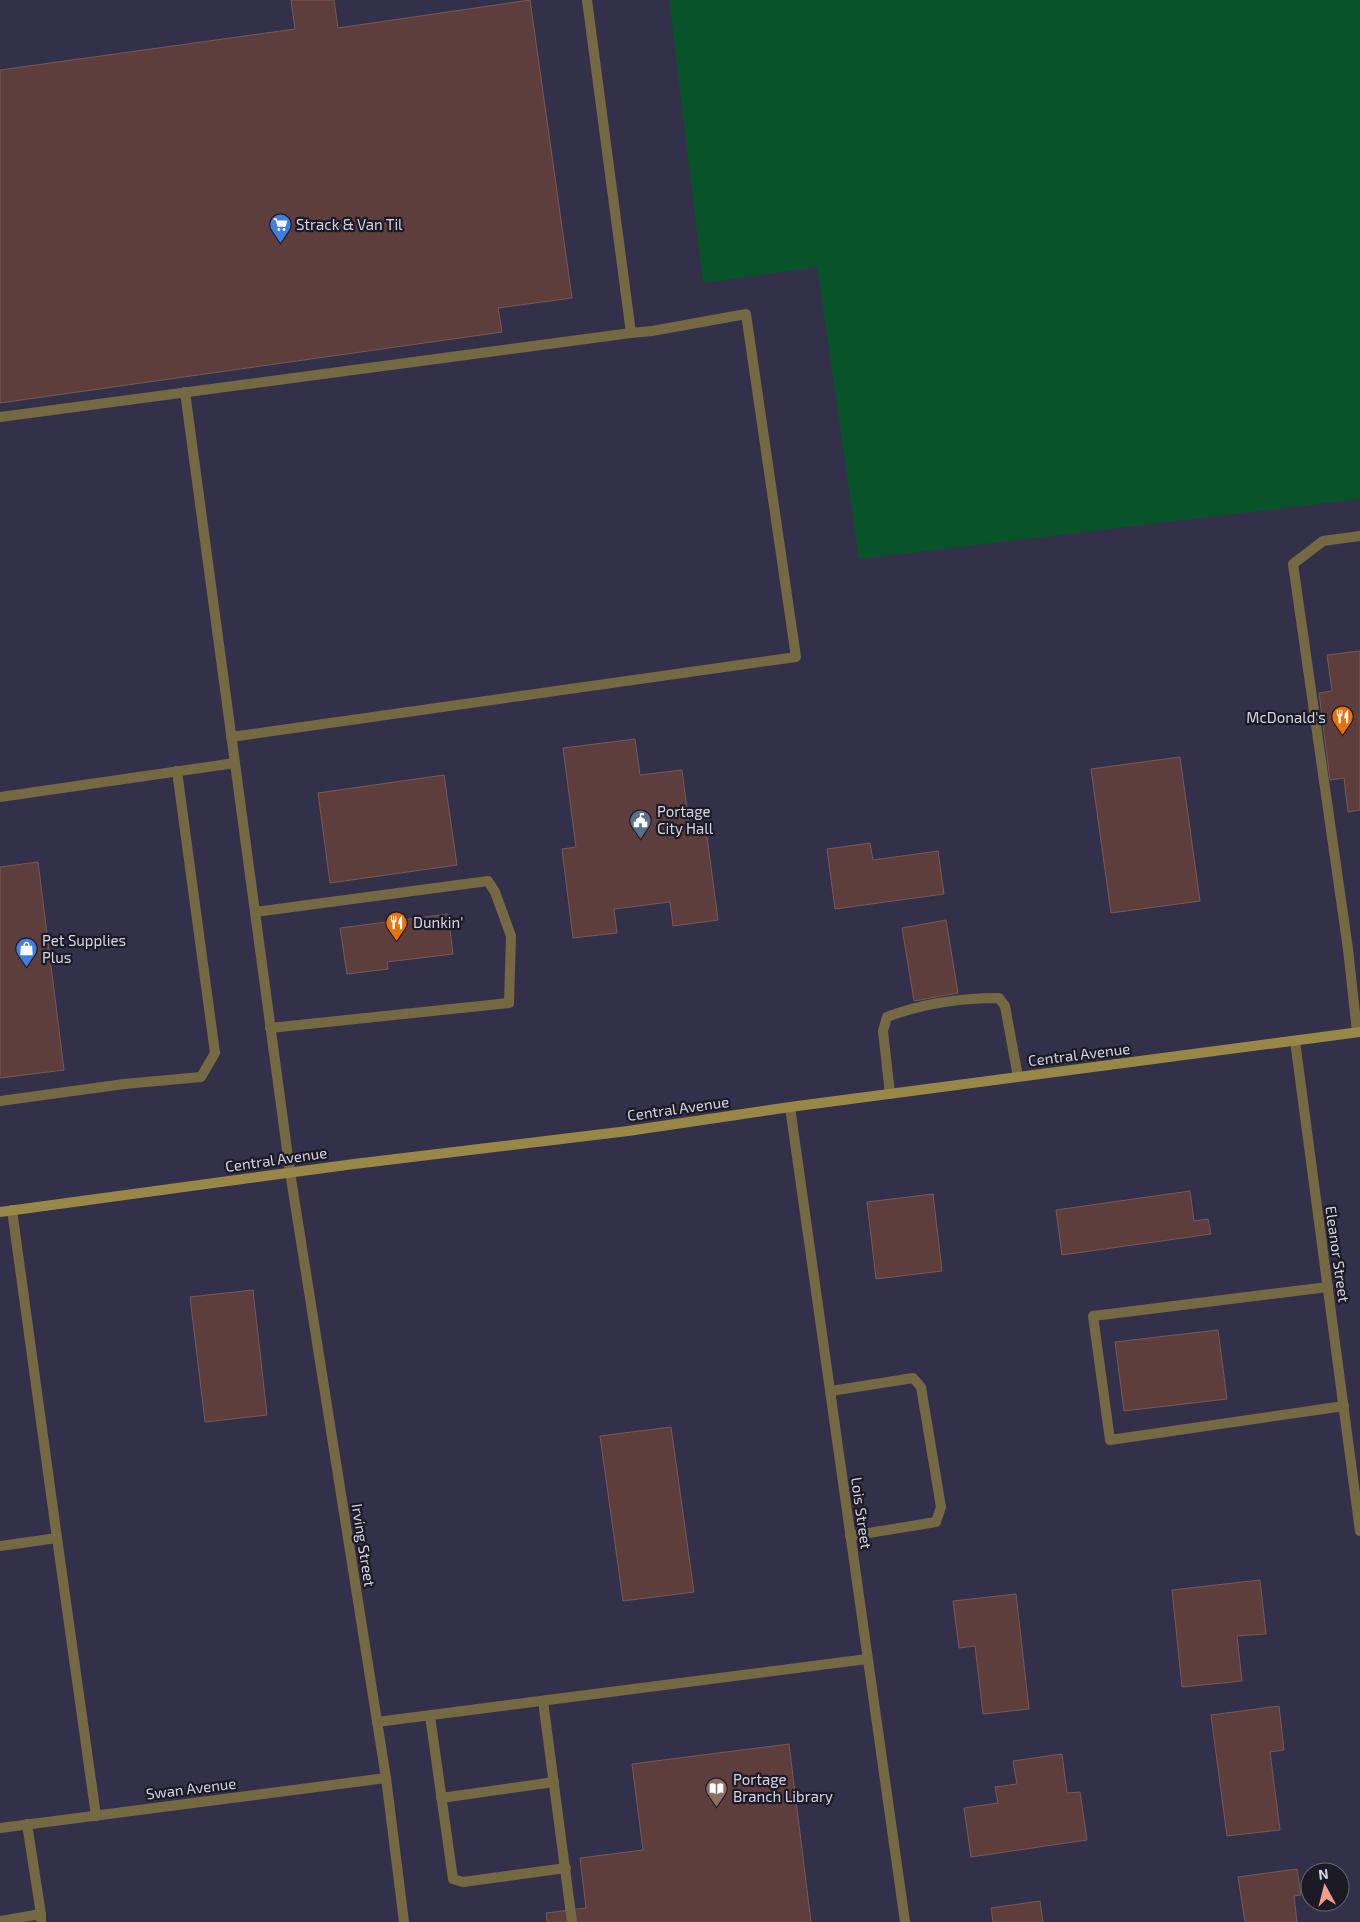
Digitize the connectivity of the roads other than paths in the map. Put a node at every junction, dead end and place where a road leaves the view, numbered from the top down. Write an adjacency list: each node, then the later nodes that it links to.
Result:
1 (587, 0): 2 (street)
2 (631, 333): 3 (street); 6 (street)
3 (185, 392): 4 (street); 6 (street, Irving Street)
4 (0, 417)
5 (1360, 536): 12 (street)
6 (231, 737): 7 (street, Irving Street)
7 (235, 763): 8 (street); 10 (street, Irving Street)
8 (177, 771): 9 (street); 16 (street)
9 (0, 797)
10 (255, 912): 11 (street, Irving Street); 11 (street)
11 (270, 1028): 18 (street, Irving Street)
12 (1358, 1032): 13 (main road, Central Avenue)
13 (1295, 1040): 14 (main road, Central Avenue); 21 (street, Eleanor Street)
14 (1018, 1077): 15 (main road, Central Avenue); 15 (street)
15 (890, 1094): 17 (main road, Central Avenue)
16 (0, 1101)
17 (790, 1107): 18 (main road, Central Avenue); 22 (street, Lois Street)
18 (290, 1172): 19 (main road, Central Avenue); 31 (street, Irving Street)
19 (12, 1210): 20 (main road, Central Avenue); 26 (street)
20 (0, 1212)
21 (1328, 1287): 23 (street, Eleanor Street); 23 (street)
22 (831, 1391): 25 (street, Lois Street); 25 (street)
23 (1344, 1406): 24 (street, Eleanor Street)
24 (1360, 1531)
25 (850, 1536): 28 (street, Lois Street)
26 (57, 1538): 27 (street); 35 (street)
27 (0, 1546)
28 (867, 1659): 29 (street); 43 (street, Lois Street)
29 (543, 1701): 30 (street); 33 (street)
30 (430, 1716): 31 (street); 34 (street)
31 (377, 1722): 32 (street, Irving Street)
32 (386, 1778): 35 (street, Swan Avenue); 41 (street, Irving Street)
33 (554, 1782): 34 (street); 38 (street)
34 (441, 1798): 38 (street)
35 (96, 1816): 36 (street, Swan Avenue)
36 (27, 1824): 37 (street, Swan Avenue); 39 (street)
37 (0, 1828)
38 (566, 1868): 42 (street)
39 (41, 1918): 40 (street)
40 (0, 1921)
41 (404, 1922)
42 (572, 1922)
43 (905, 1922)

